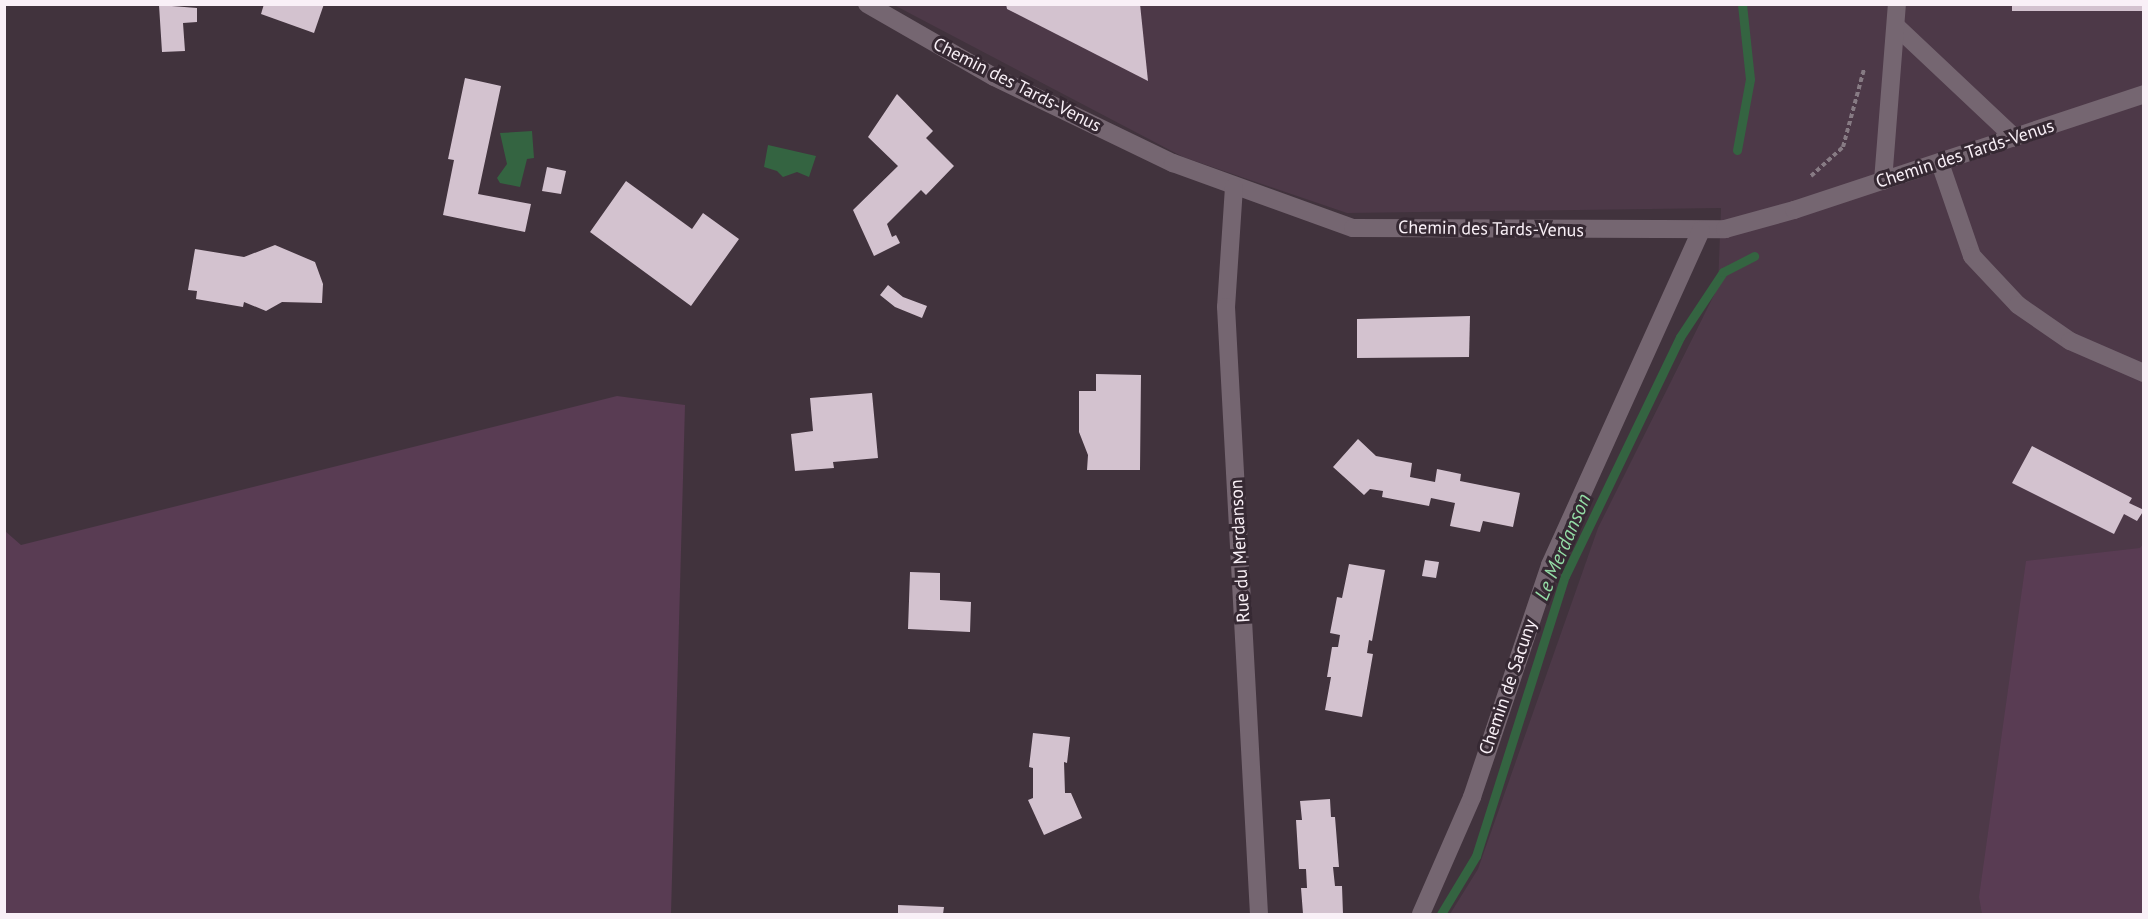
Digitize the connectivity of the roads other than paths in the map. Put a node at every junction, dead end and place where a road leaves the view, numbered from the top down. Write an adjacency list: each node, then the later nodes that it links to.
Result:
1 (867, 4): 8 (street, Chemin des Tards-Venus)
2 (1897, 4): 3 (street)
3 (1896, 26): 5 (street); 7 (street)
4 (2144, 94): 5 (street, Chemin des Tards-Venus)
5 (2015, 138): 6 (street, Chemin des Tards-Venus)
6 (1940, 163): 7 (street, Chemin des Tards-Venus); 10 (street)
7 (1883, 181): 9 (street, Chemin des Tards-Venus)
8 (1234, 187): 9 (street, Chemin des Tards-Venus); 11 (street, Rue du Merdanson)
9 (1701, 231): 12 (street, Chemin de Sacuny)
10 (2144, 373)
11 (1259, 915)
12 (1421, 915)

